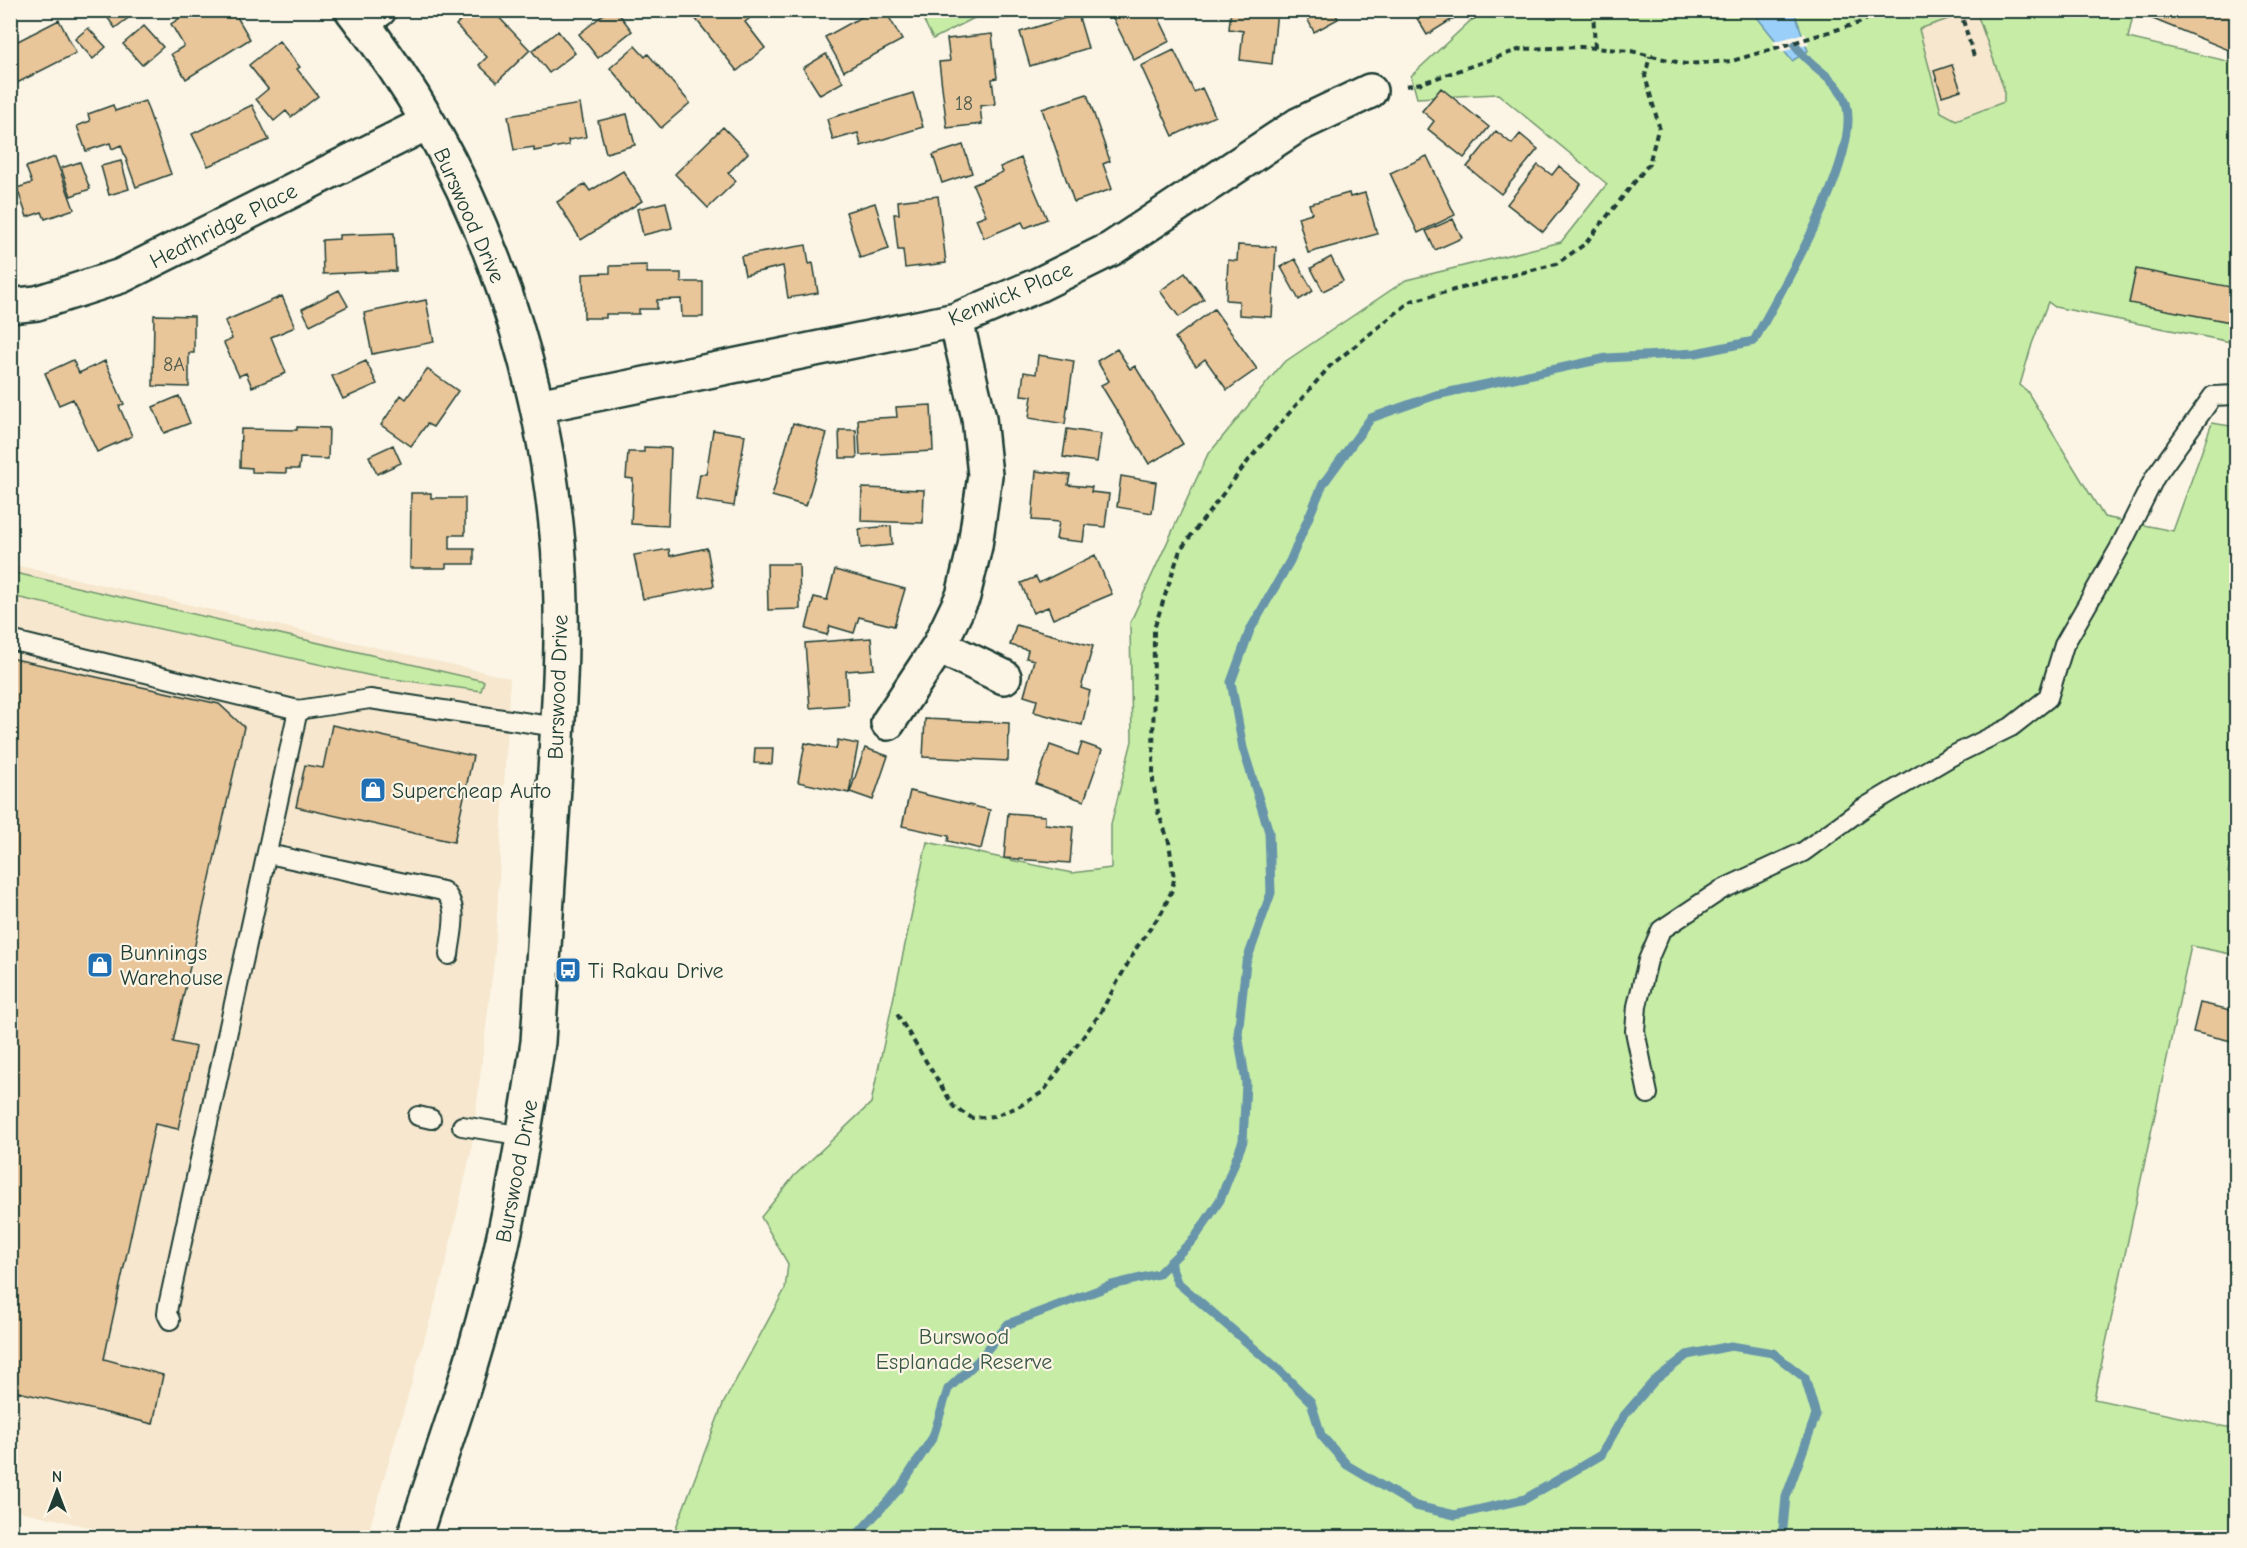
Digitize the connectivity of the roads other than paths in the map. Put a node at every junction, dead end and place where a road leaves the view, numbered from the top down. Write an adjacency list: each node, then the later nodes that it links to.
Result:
1 (364, 14): 3 (street, Burswood Drive)
2 (1370, 91): 5 (street, Kenwick Place)
3 (427, 123): 4 (street, Heathridge Place); 7 (street, Burswood Drive)
4 (10, 306)
5 (956, 320): 7 (street, Kenwick Place); 9 (street)
6 (2236, 395): 16 (lane)
7 (538, 406): 13 (street, Burswood Drive)
8 (10, 640): 11 (lane)
9 (939, 646): 10 (street); 12 (street)
10 (1004, 677)
11 (298, 710): 13 (lane); 14 (lane)
12 (888, 723)
13 (557, 727): 18 (street, Burswood Drive)
14 (268, 854): 15 (lane); 19 (lane)
15 (449, 955)
16 (1648, 1094)
17 (462, 1126): 18 (lane)
18 (524, 1136): 20 (street, Burswood Drive)
19 (170, 1320)
20 (414, 1538)

